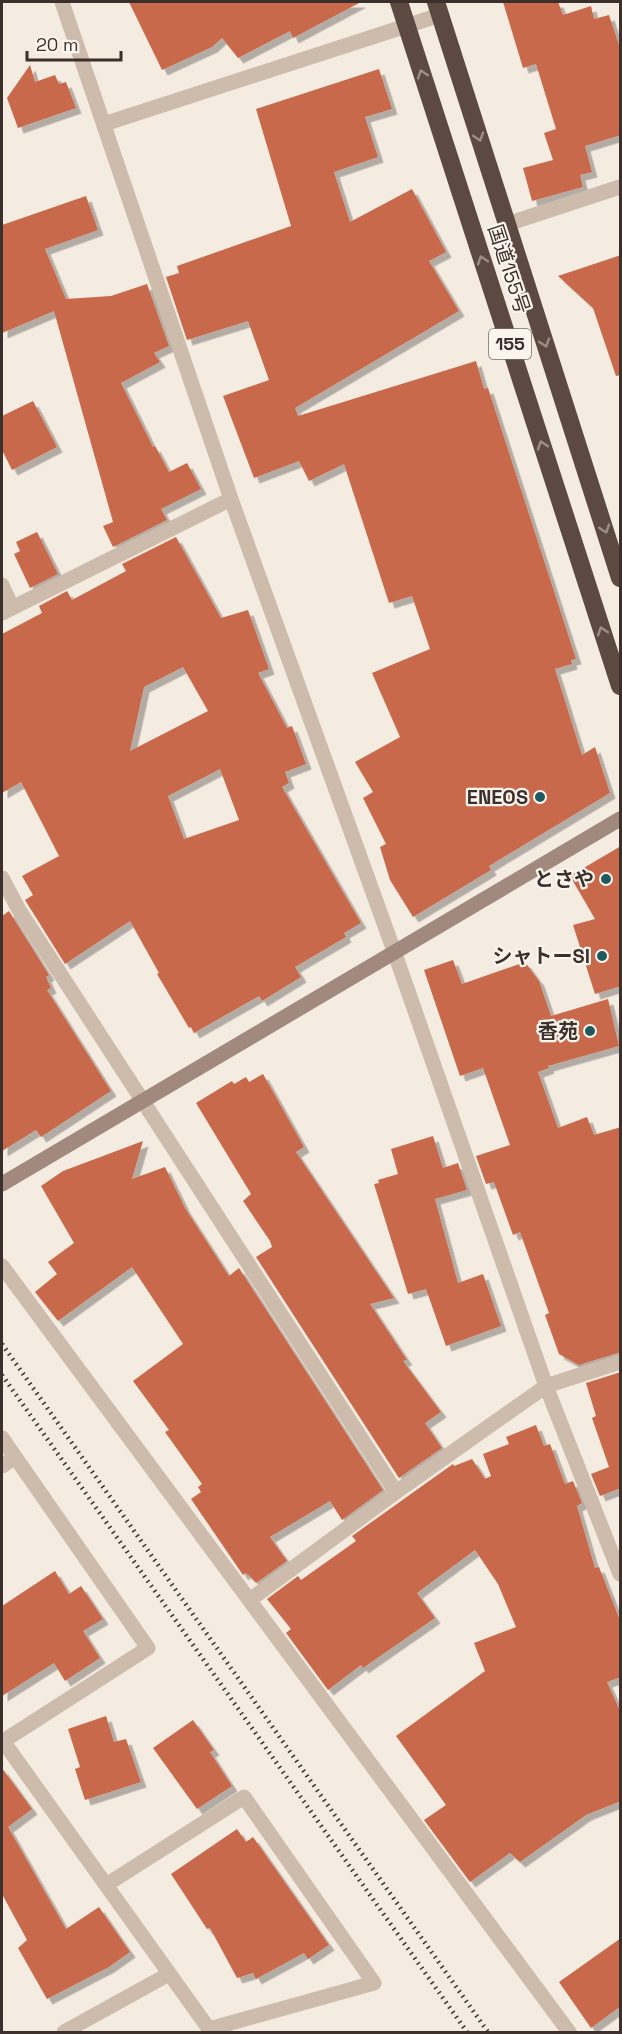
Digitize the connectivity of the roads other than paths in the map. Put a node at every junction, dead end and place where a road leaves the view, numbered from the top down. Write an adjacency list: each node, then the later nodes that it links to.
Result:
1 (62, 2): 5 (street)
2 (399, 2): 4 (highway, 国道155号 / 155)
3 (438, 8): 4 (street); 7 (highway, 国道155号 / 155, one-way to 7)
4 (407, 27): 5 (street); 12 (highway, 国道155号 / 155, one-way to 4)
5 (104, 124): 8 (street)
6 (621, 187): 7 (street)
7 (507, 224): 9 (highway, 国道155号 / 155, one-way to 9)
8 (231, 499): 11 (street); 15 (street)
9 (621, 578)
10 (2, 585): 11 (street)
11 (7, 610)
12 (621, 686)
13 (621, 819): 15 (street)
14 (2, 878): 16 (street)
15 (394, 951): 16 (street); 20 (street)
16 (144, 1101): 17 (street); 24 (street)
17 (2, 1184)
18 (2, 1266): 26 (street)
19 (621, 1362): 20 (street)
20 (546, 1386): 24 (street); 25 (street)
21 (2, 1438): 22 (street)
22 (15, 1457): 23 (street); 27 (street)
23 (2, 1466)
24 (396, 1492): 26 (street)
25 (621, 1574)
26 (251, 1599): 31 (street)
27 (2, 1741): 28 (street)
28 (106, 1886): 29 (street); 29 (street)
29 (170, 1974): 30 (street)
30 (64, 2032)
31 (569, 2032)

